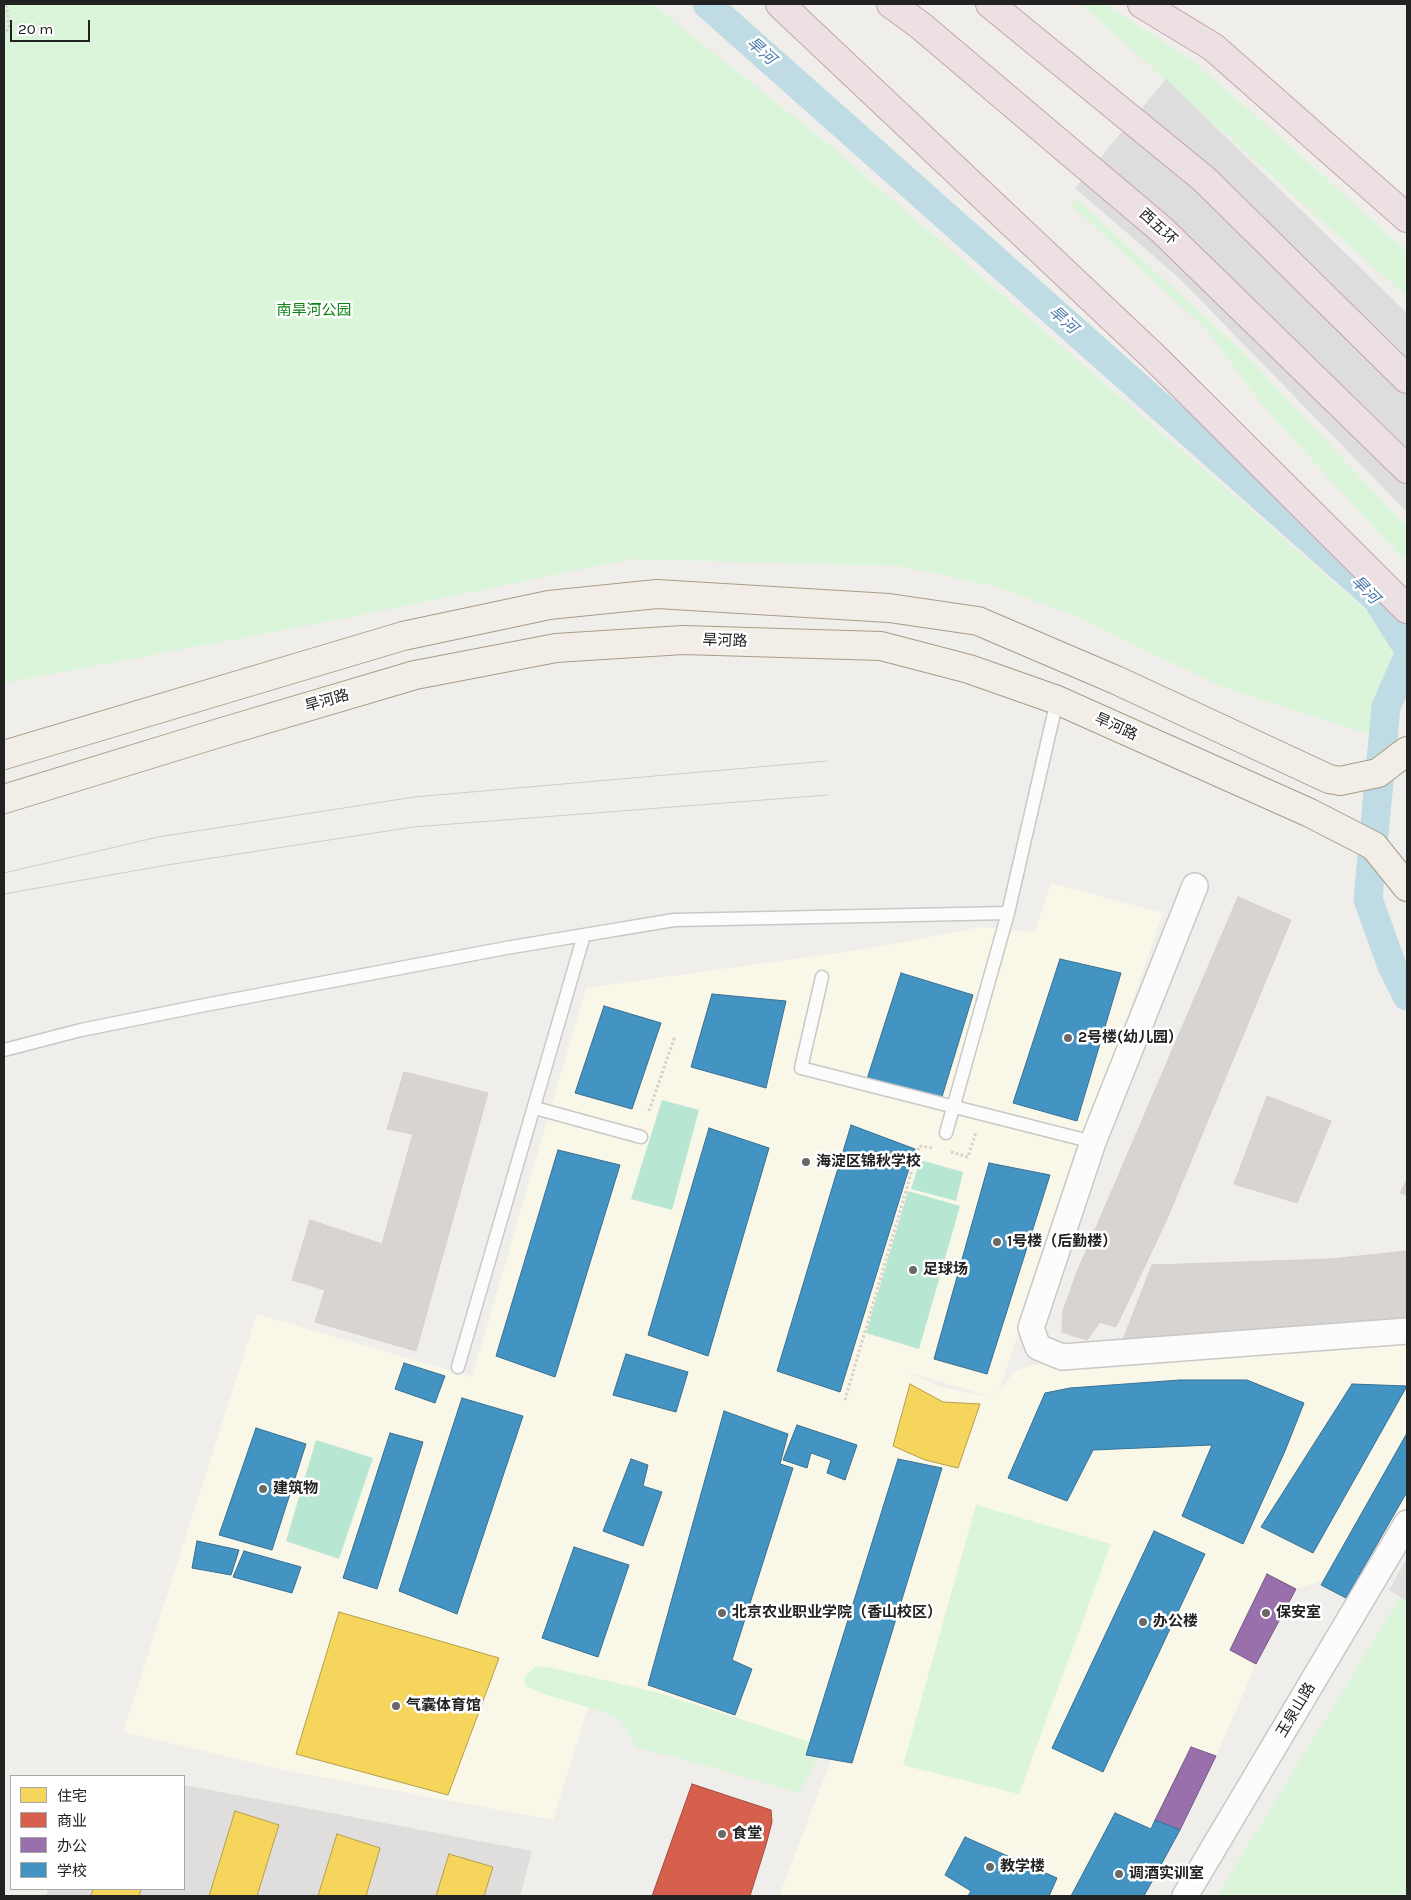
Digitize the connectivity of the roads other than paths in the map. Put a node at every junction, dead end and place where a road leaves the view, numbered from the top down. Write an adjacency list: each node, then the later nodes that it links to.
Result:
1 (780, 4): 8 (highway)
2 (891, 4): 7 (highway, 西五环)
3 (990, 4): 6 (highway)
4 (1142, 4): 5 (highway)
5 (1407, 218)
6 (1407, 379)
7 (1404, 465)
8 (1407, 609)
9 (1057, 700): 12 (main road, 旱河路); 14 (main road, 旱河路); 15 (lane)
10 (1407, 751): 11 (main road)
11 (4, 755)
12 (4, 799)
13 (1196, 886): 22 (street)
14 (1407, 887)
15 (1008, 913): 16 (lane); 20 (lane)
16 (584, 935): 18 (lane); 19 (lane)
17 (822, 977): 22 (lane)
18 (4, 1050)
19 (535, 1108): 21 (lane); 24 (lane)
20 (946, 1133)
21 (641, 1137)
22 (1093, 1142): 23 (street)
23 (1407, 1331)
24 (458, 1367)
25 (1407, 1524): 26 (street, 玉泉山路)
26 (1185, 1896)

